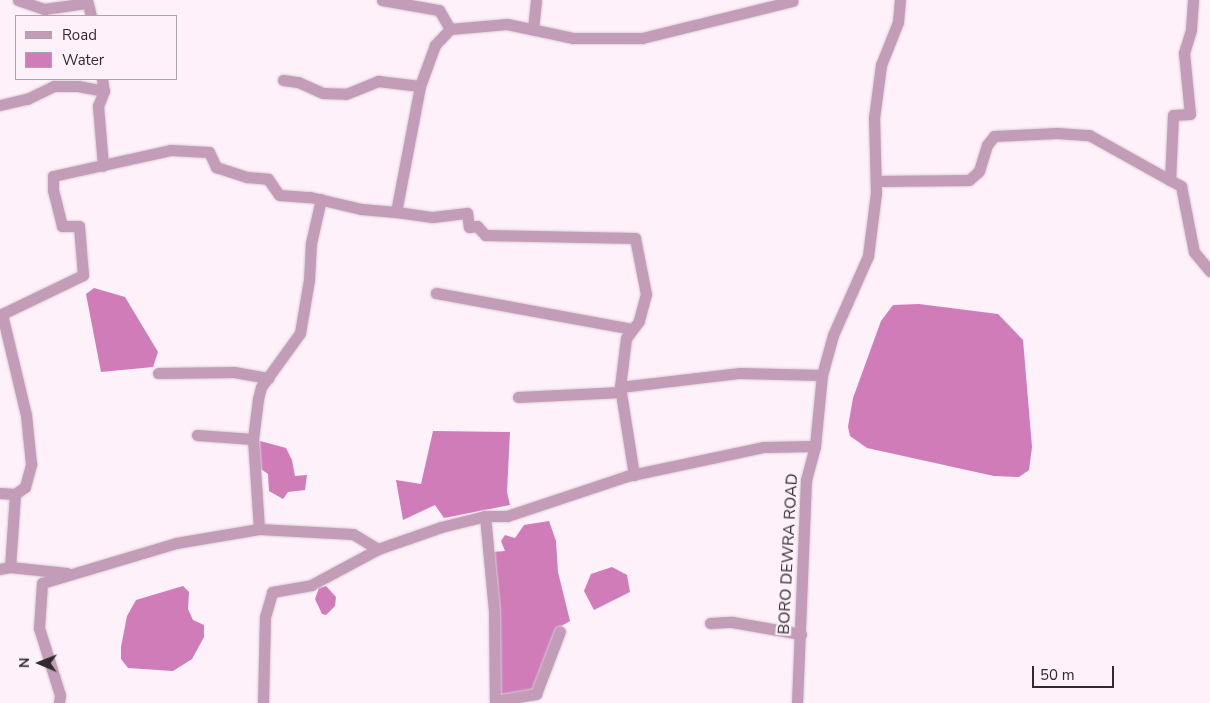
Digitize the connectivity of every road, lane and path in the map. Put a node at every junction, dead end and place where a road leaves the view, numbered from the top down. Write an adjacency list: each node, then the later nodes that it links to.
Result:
1 (18, 0): 7 (street)
2 (382, 0): 9 (street)
3 (536, 0): 10 (street)
4 (794, 0): 10 (street)
5 (900, 0): 18 (street, BORO DEWRA ROAD)
6 (1193, 0): 17 (street)
7 (87, 1): 8 (street)
8 (91, 15)
9 (450, 29): 10 (street); 13 (street)
10 (533, 29)
11 (102, 80): 14 (street)
12 (283, 80): 13 (street)
13 (420, 86): 20 (street)
14 (104, 91): 15 (street); 16 (street)
15 (0, 105)
16 (103, 166): 19 (street); 34 (street)
17 (1170, 180): 18 (street); 21 (street)
18 (876, 181): 25 (street, BORO DEWRA ROAD)
19 (321, 199): 20 (street); 26 (street)
20 (396, 212): 23 (street)
21 (1210, 271)
22 (436, 293): 23 (street)
23 (632, 329): 27 (street)
24 (158, 373): 26 (street)
25 (822, 375): 27 (street); 31 (street, BORO DEWRA ROAD)
26 (268, 378): 30 (street)
27 (620, 390): 28 (street); 32 (street)
28 (518, 397)
29 (197, 436): 30 (street)
30 (253, 439): 36 (street)
31 (815, 446): 32 (street); 42 (street, BORO DEWRA ROAD)
32 (634, 474): 35 (street)
33 (0, 492): 34 (street)
34 (15, 494): 38 (street)
35 (484, 516): 37 (street); 43 (street)
36 (259, 529): 37 (street); 39 (street)
37 (378, 549): 45 (street)
38 (5, 568): 39 (street)
39 (74, 574): 44 (street)
40 (710, 623): 42 (street)
41 (560, 631): 43 (street)
42 (801, 634): 46 (street, BORO DEWRA ROAD)
43 (493, 702)
44 (59, 703)
45 (263, 703)
46 (798, 703)

